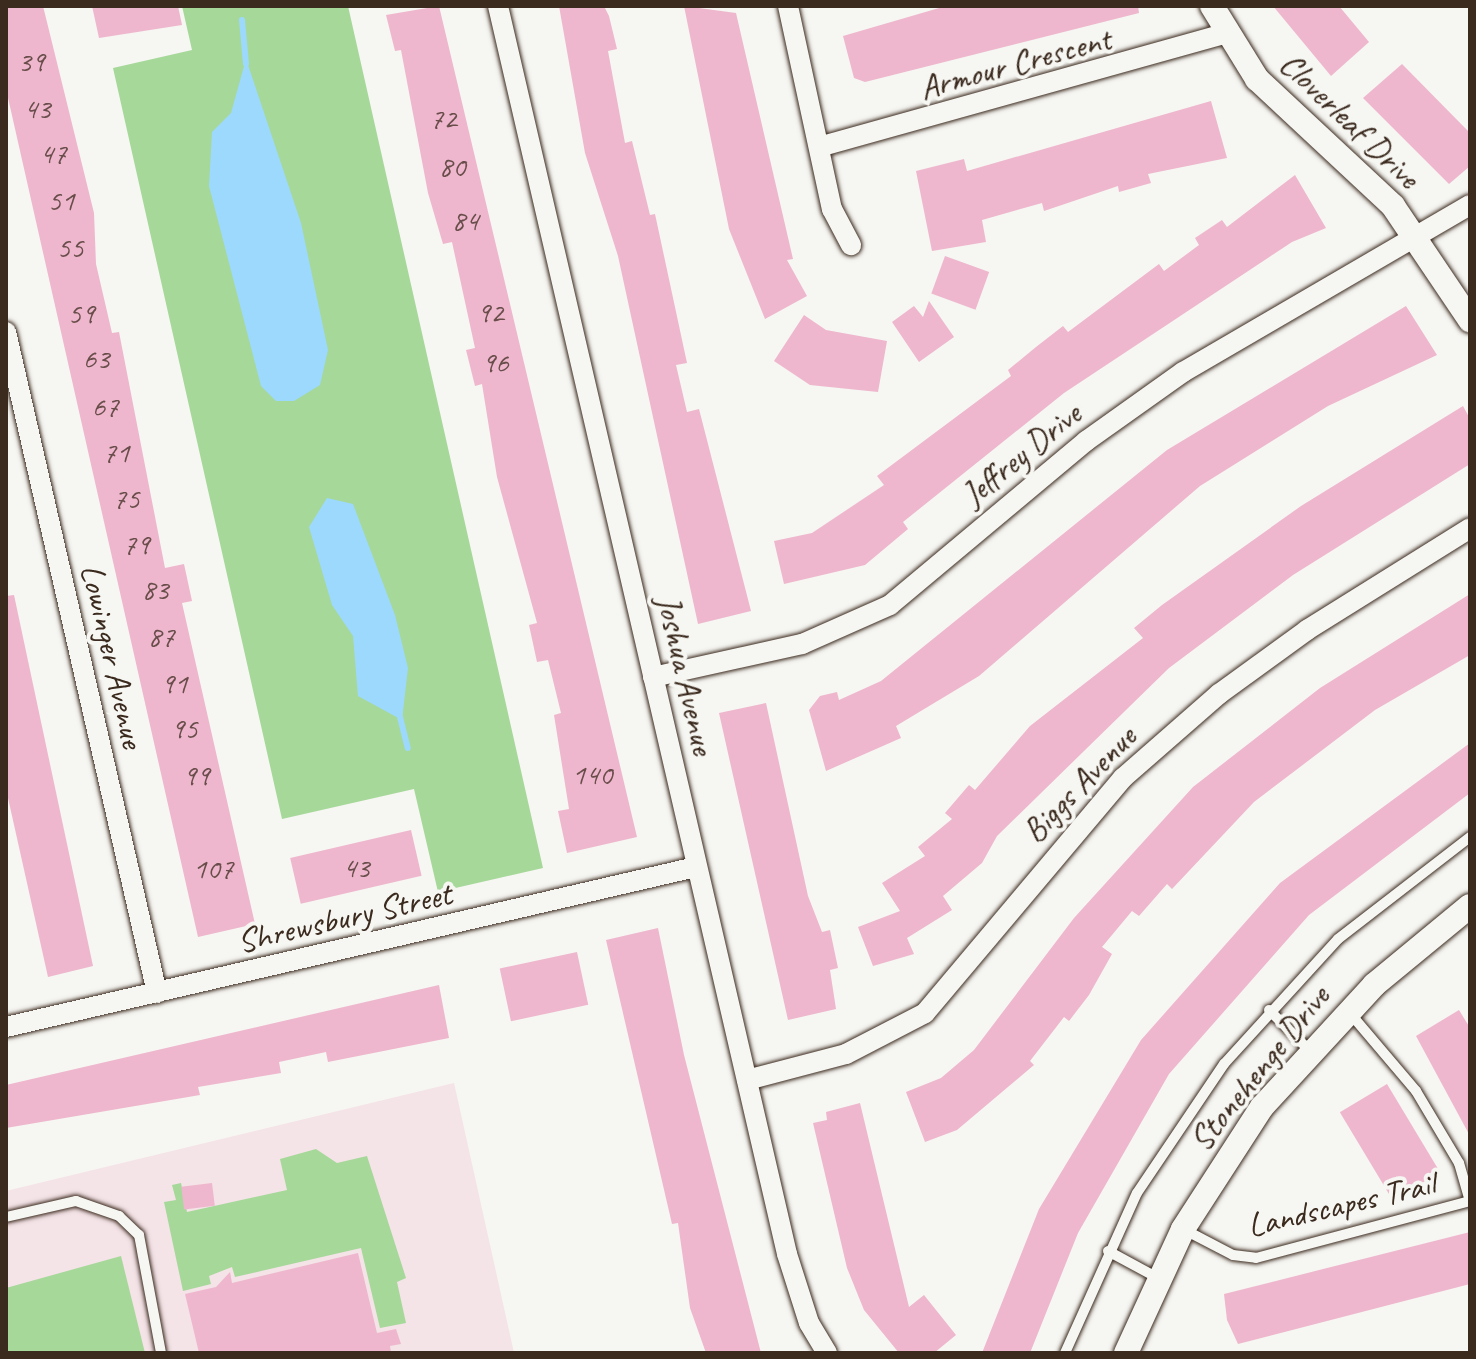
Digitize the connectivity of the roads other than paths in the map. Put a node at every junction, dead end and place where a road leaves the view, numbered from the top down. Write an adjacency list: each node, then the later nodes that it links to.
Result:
1 (498, 6): 12 (street, Joshua Avenue)
2 (788, 6): 5 (street)
3 (1212, 6): 4 (street, Cloverleaf Drive)
4 (1225, 34): 5 (street, Armour Crescent); 7 (street, Cloverleaf Drive)
5 (819, 147): 8 (street)
6 (1470, 205): 7 (street, Jeffrey Drive)
7 (1414, 234): 9 (street, Cloverleaf Drive); 12 (street, Jeffrey Drive)
8 (851, 245)
9 (1470, 320)
10 (6, 332): 16 (street, Lowinger Avenue)
11 (1470, 528): 21 (street, Biggs Avenue)
12 (653, 677): 14 (street, Joshua Avenue)
13 (1470, 837): 17 (lane)
14 (696, 867): 16 (street, Shrewsbury Street); 21 (street, Joshua Avenue)
15 (1470, 906): 18 (street, Stonehenge Drive)
16 (157, 993): 19 (street, Shrewsbury Street)
17 (1269, 1010): 20 (lane); 25 (lane)
18 (1348, 1010): 20 (street, Stonehenge Drive); 22 (lane)
19 (6, 1027)
20 (1309, 1050): 24 (street, Stonehenge Drive)
21 (747, 1080): 28 (street, Joshua Avenue)
22 (1470, 1201): 24 (lane, Landscapes Trail)
23 (6, 1217): 27 (lane)
24 (1183, 1229): 26 (street, Stonehenge Drive)
25 (1108, 1251): 26 (lane); 29 (lane)
26 (1158, 1278): 30 (street, Stonehenge Drive)
27 (161, 1353)
28 (827, 1353)
29 (1065, 1353)
30 (1126, 1353)

